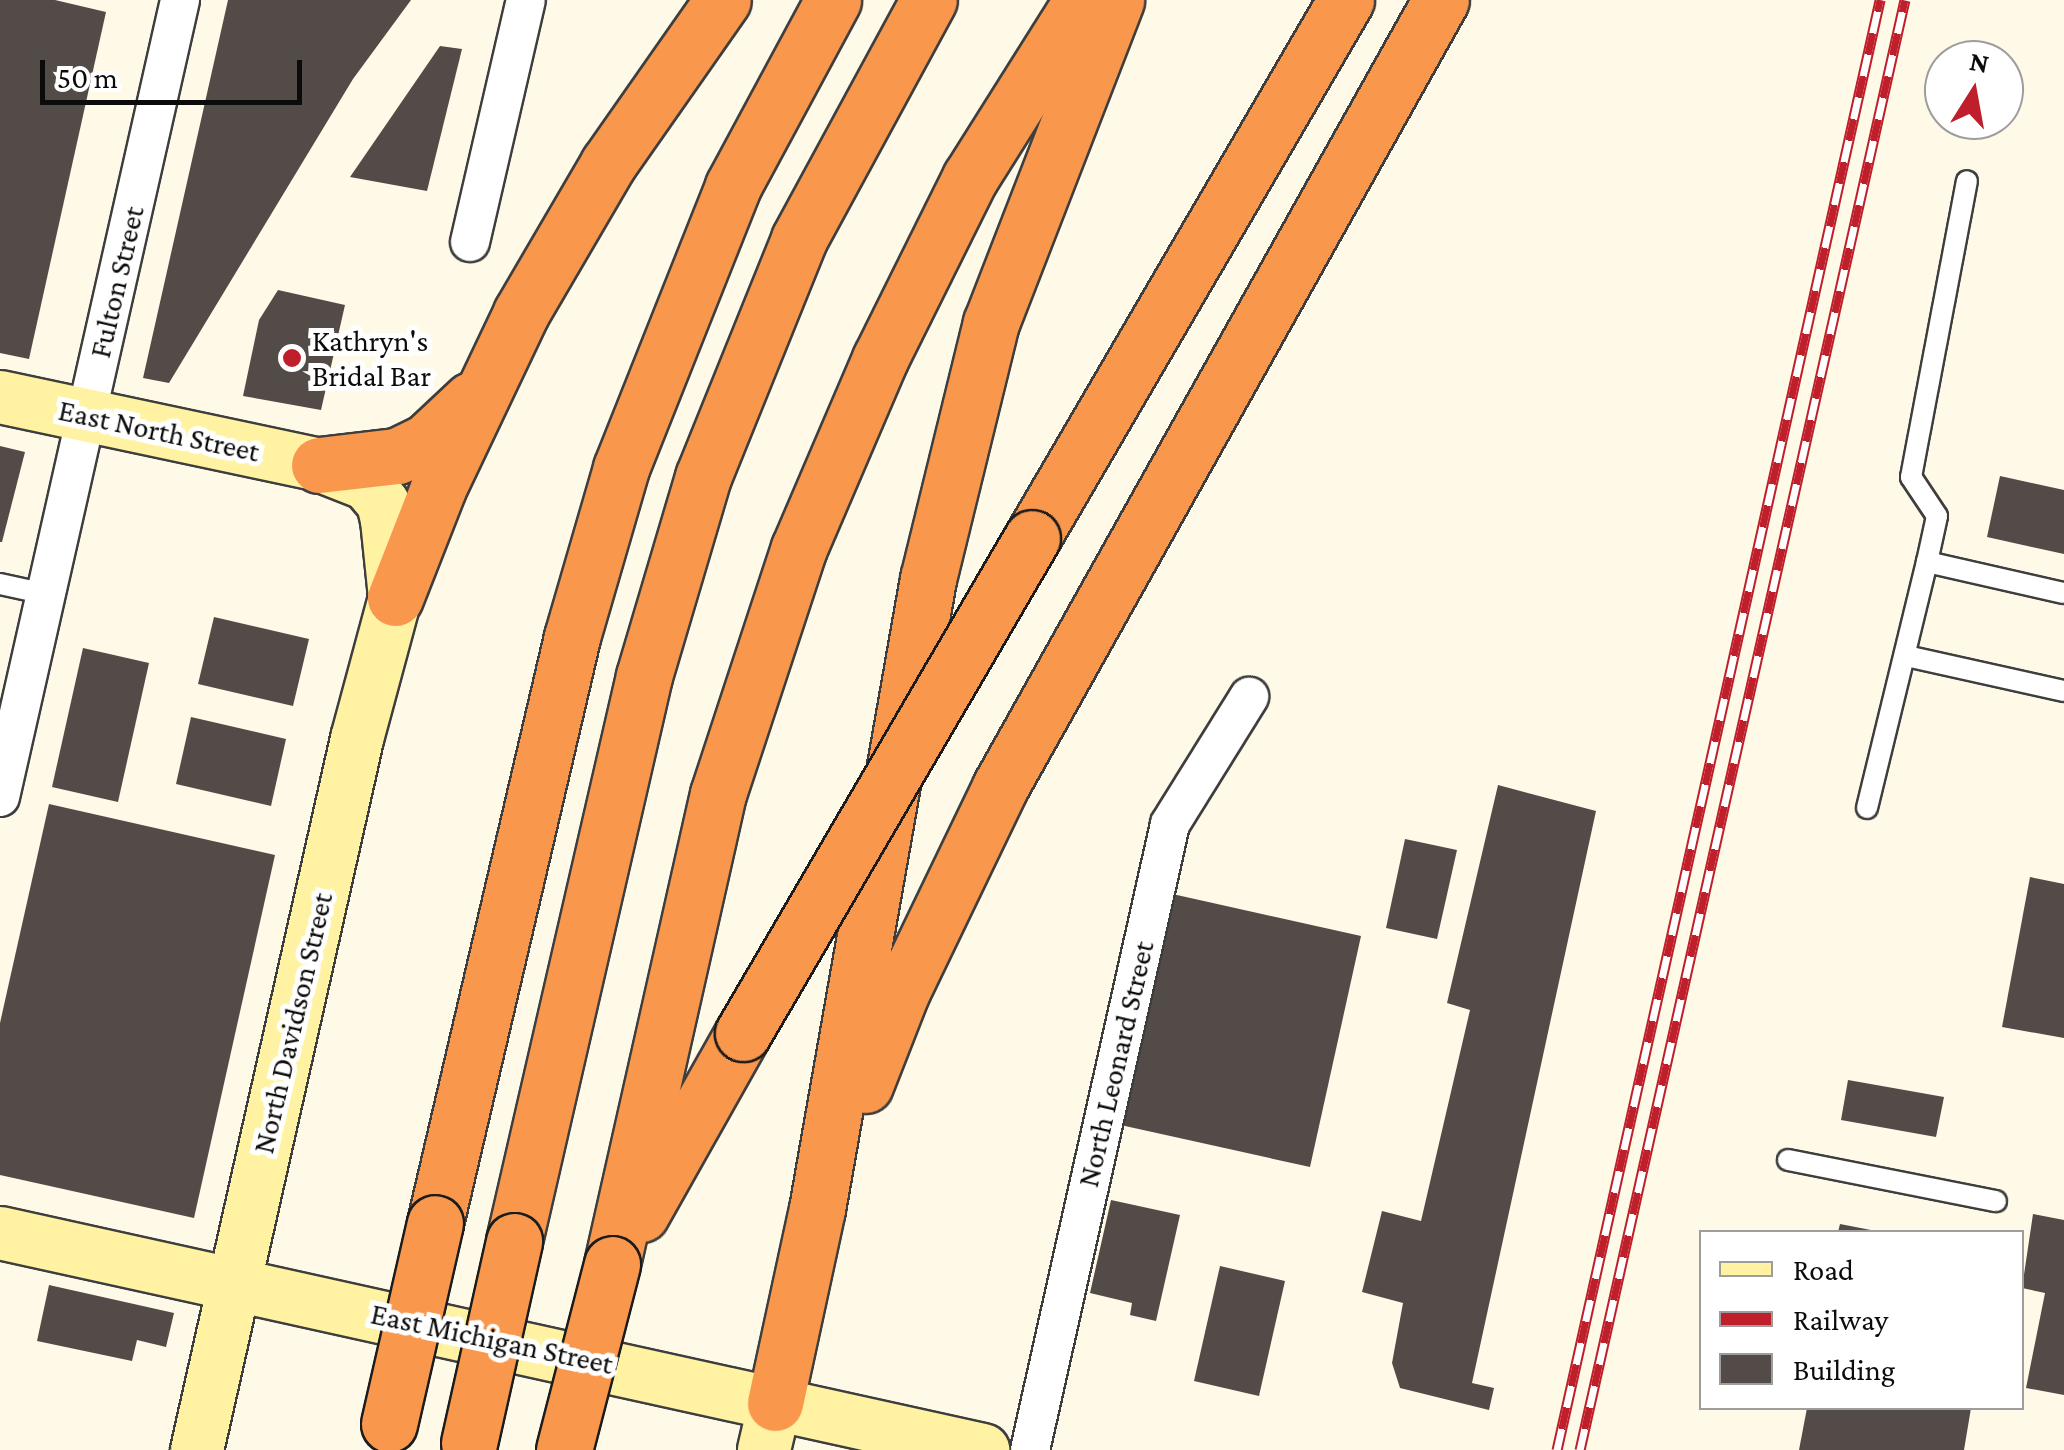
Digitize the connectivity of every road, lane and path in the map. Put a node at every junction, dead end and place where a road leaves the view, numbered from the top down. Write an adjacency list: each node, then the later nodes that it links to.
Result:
1 (180, 0): 14 (street, Fulton Street)
2 (526, 0): 11 (street)
3 (723, 0): 12 (highway)
4 (832, 0): 33 (highway, bridge)
5 (930, 0): 34 (highway, bridge)
6 (1082, 0): 30 (highway)
7 (1116, 0): 28 (highway)
8 (1346, 0): 30 (highway, bridge)
9 (1442, 0): 28 (highway)
10 (1968, 181): 16 (lane)
11 (470, 242)
12 (484, 388): 15 (highway); 20 (highway)
13 (0, 397): 14 (main road, East North Street)
14 (86, 417): 15 (main road, East North Street); 19 (street, Fulton Street)
15 (318, 465): 20 (main road, East North Street)
16 (1927, 562): 18 (lane); 21 (lane)
17 (0, 584): 19 (lane)
18 (2064, 593)
19 (46, 594): 24 (street, Fulton Street)
20 (395, 598): 31 (main road, North Davidson Street)
21 (1906, 656): 22 (lane); 25 (lane)
22 (2064, 692)
23 (1249, 697): 38 (street, North Leonard Street)
24 (0, 797)
25 (1868, 808)
26 (1788, 1160): 27 (lane)
27 (1996, 1201)
28 (817, 1209): 32 (highway)
29 (0, 1233): 31 (main road, East Michigan Street)
30 (612, 1264): 36 (highway, bridge)
31 (235, 1284): 32 (main road, East Michigan Street); 35 (main road, North Davidson Street)
32 (770, 1427): 37 (main road, East Michigan Street)
33 (386, 1437)
34 (468, 1447)
35 (197, 1450)
36 (564, 1450)
37 (982, 1450)
38 (1030, 1450)

